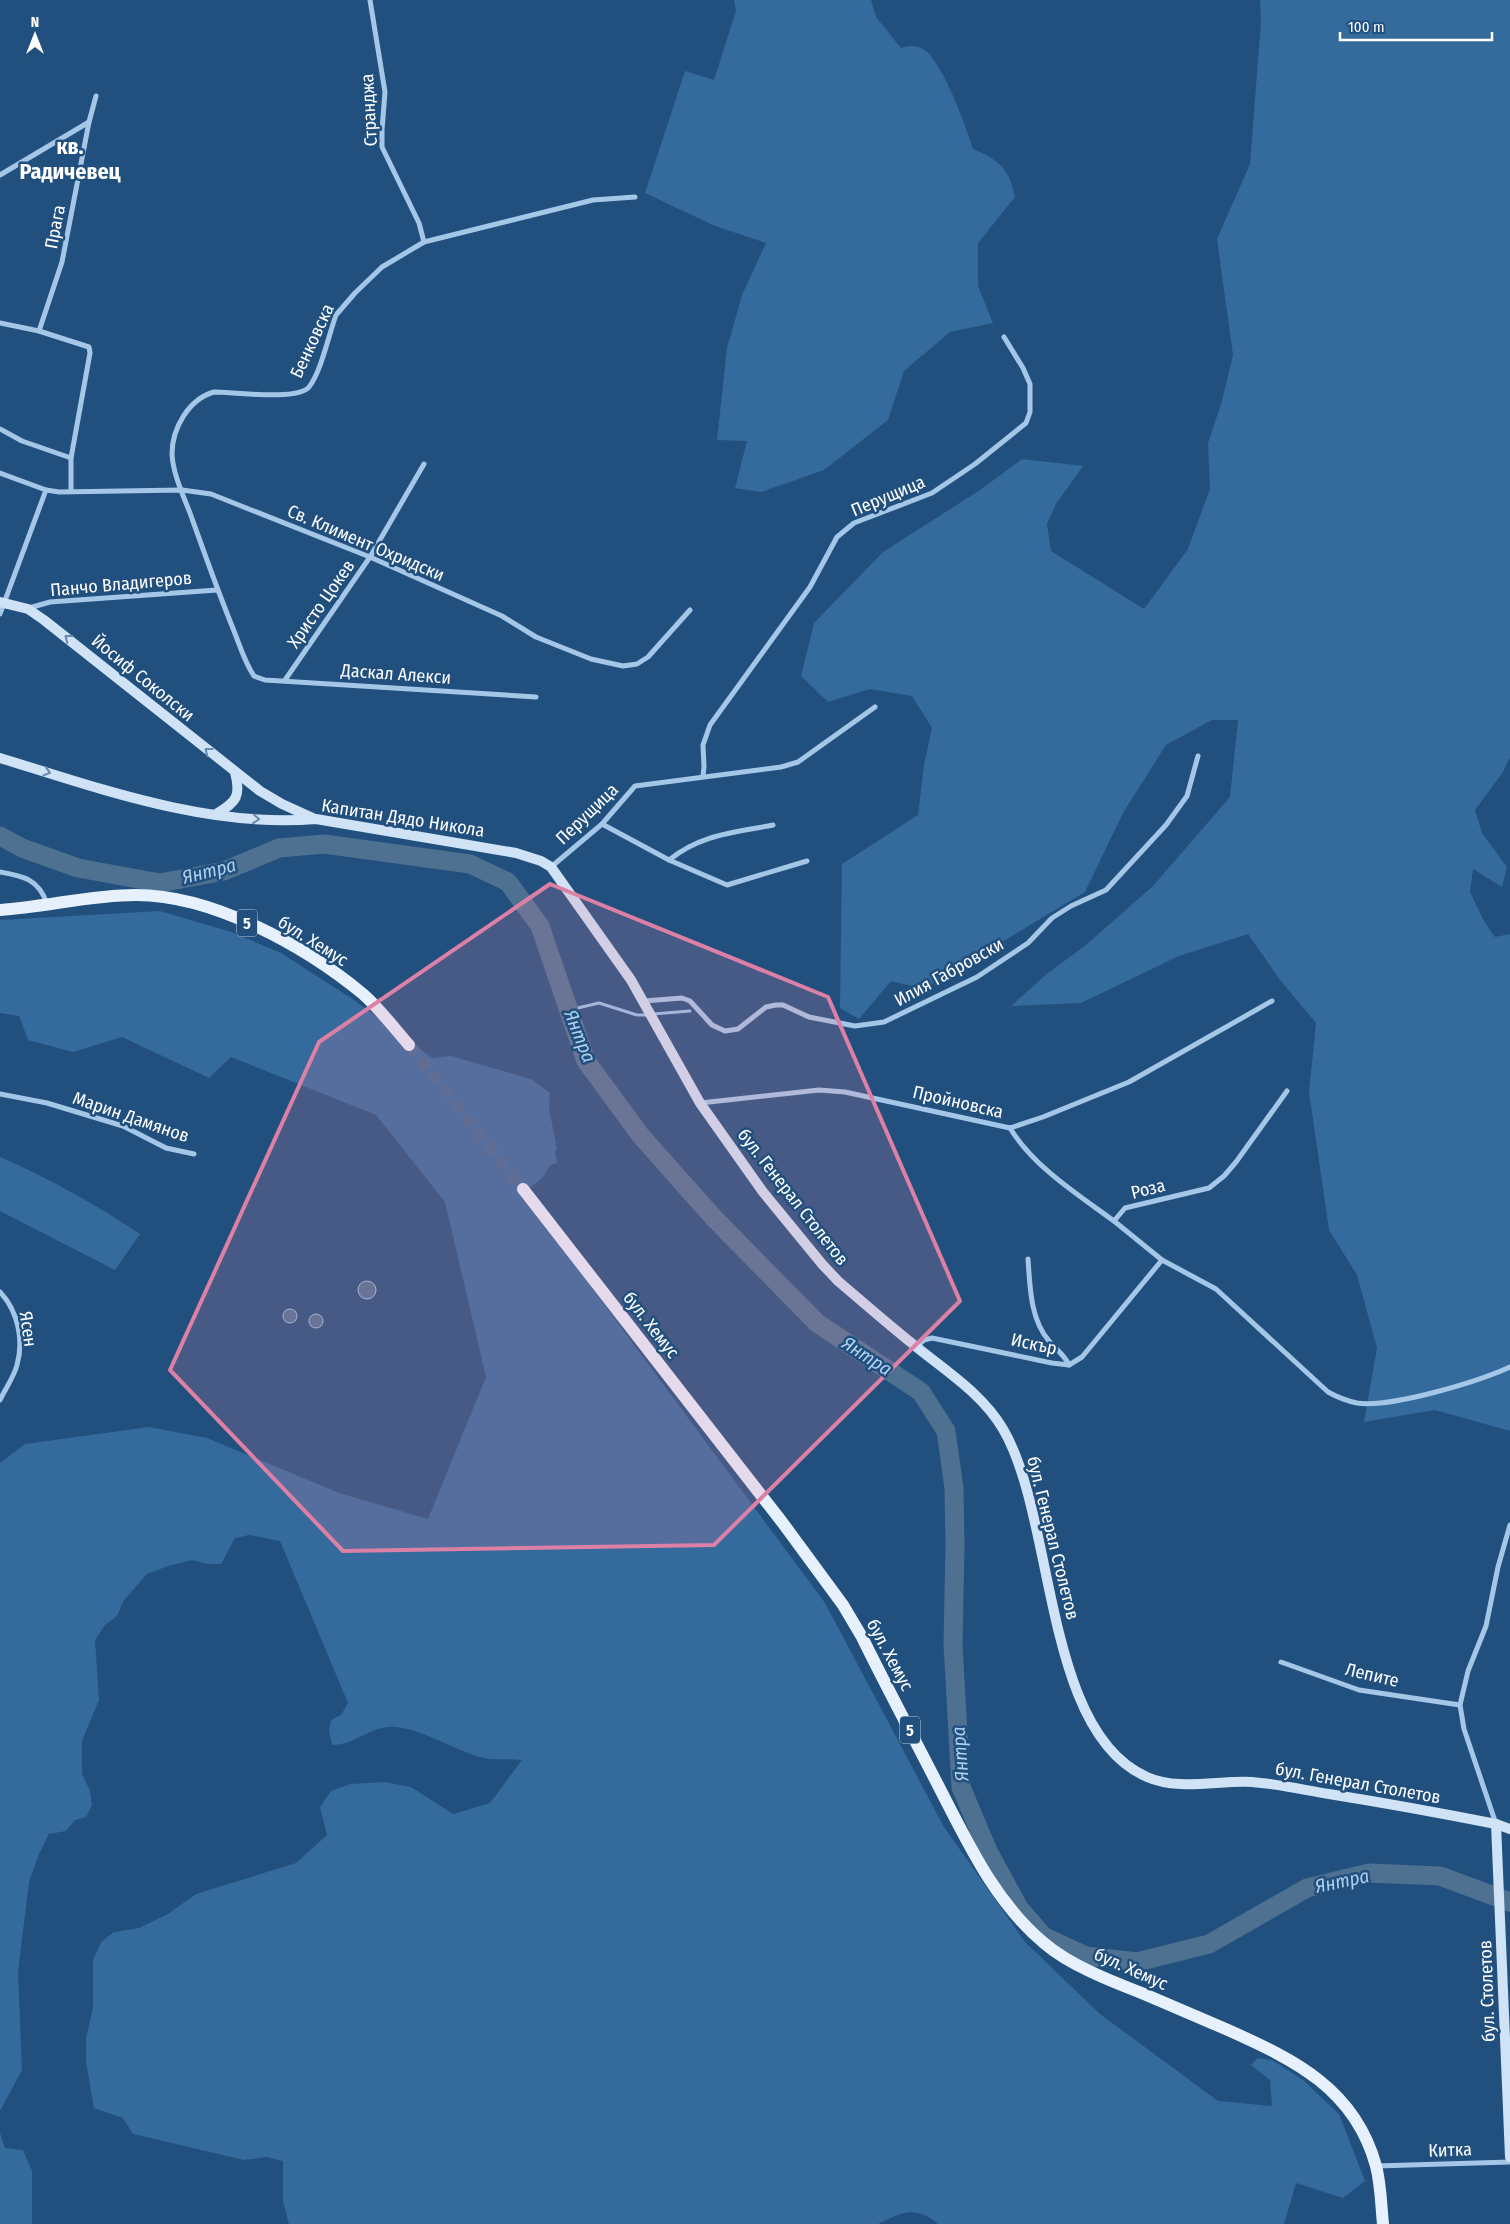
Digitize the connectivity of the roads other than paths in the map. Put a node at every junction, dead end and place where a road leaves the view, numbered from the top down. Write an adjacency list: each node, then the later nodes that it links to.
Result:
1 (370, 0): 6 (street, Странджа)
2 (96, 96): 3 (street, Прага)
3 (89, 122): 4 (street); 8 (street, Прага)
4 (0, 175)
5 (635, 197): 6 (street, Бенковска)
6 (424, 242): 15 (street, Бенковска)
7 (0, 323): 8 (street)
8 (39, 331): 11 (street)
9 (1004, 336): 30 (street, Перущица)
10 (0, 429): 11 (street)
11 (71, 458): 16 (street)
12 (424, 464): 17 (street, Христо Цокев)
13 (0, 473): 14 (street, Св. Климент Охридски)
14 (46, 490): 16 (street, Св. Климент Охридски); 19 (street)
15 (182, 490): 16 (street, Св. Климент Охридски); 17 (street, Св. Климент Охридски); 18 (street, Бенковска)
16 (71, 491)
17 (370, 557): 21 (street, Св. Климент Охридски); 24 (street, Христо Цокев)
18 (217, 590): 20 (street, Панчо Владигеров); 23 (street, Бенковска)
19 (2, 602): 20 (street, Йосиф Соколски); 22 (street)
20 (28, 609): 29 (street, Йосиф Соколски, one-way to 20)
21 (690, 610)
22 (0, 614)
23 (254, 676): 24 (street, Даскал Алекси)
24 (285, 680): 25 (street, Даскал Алекси)
25 (536, 697)
26 (875, 707): 30 (street, Перущица)
27 (1198, 756): 42 (street, Илия Габровски)
28 (0, 758): 31 (street, Капитан Дядо Никола, one-way to 31)
29 (235, 772): 31 (street); 32 (street, Йосиф Соколски)
30 (703, 776): 33 (street, Перущица)
31 (216, 814): 32 (street, Капитан Дядо Никола, one-way to 32)
32 (316, 820): 37 (street, Капитан Дядо Никола)
33 (602, 824): 35 (street); 37 (street, Перущица)
34 (773, 825): 35 (street)
35 (669, 860): 36 (street)
36 (807, 861)
37 (551, 867): 42 (street, Капитан Дядо Никола)
38 (0, 872): 39 (street)
39 (47, 904): 40 (main road, бул. Хемус / 5); 43 (main road, бул. Хемус / 5)
40 (0, 910)
41 (1272, 1001): 47 (street, Пройновска)
42 (646, 1004): 46 (street, бул. Генерал Столетов)
43 (409, 1045)
44 (1287, 1092): 50 (street, Роза)
45 (0, 1094): 48 (street, Марин Дамянов)
46 (700, 1103): 47 (street, Пройновска); 54 (street, бул. Генерал Столетов)
47 (1010, 1128): 50 (street)
48 (194, 1154)
49 (523, 1189): 65 (main road, бул. Хемус / 5)
50 (1114, 1221): 52 (street)
51 (1028, 1259): 55 (street)
52 (1162, 1260): 55 (street, Искър); 56 (street)
53 (0, 1292): 57 (street, Ясен)
54 (916, 1347): 55 (street, Искър); 61 (street, бул. Генерал Столетов)
55 (1069, 1365)
56 (1510, 1368)
57 (0, 1400)
58 (1510, 1525): 60 (street)
59 (1281, 1662): 60 (street, Лепите)
60 (1460, 1705): 61 (street)
61 (1496, 1824): 62 (street, бул. Генерал Столетов); 63 (street, бул. Столетов)
62 (1510, 1829)
63 (1510, 2157)
64 (1510, 2162): 65 (street, Китка)
65 (1376, 2166): 66 (main road, бул. Хемус / 5)
66 (1382, 2224)

